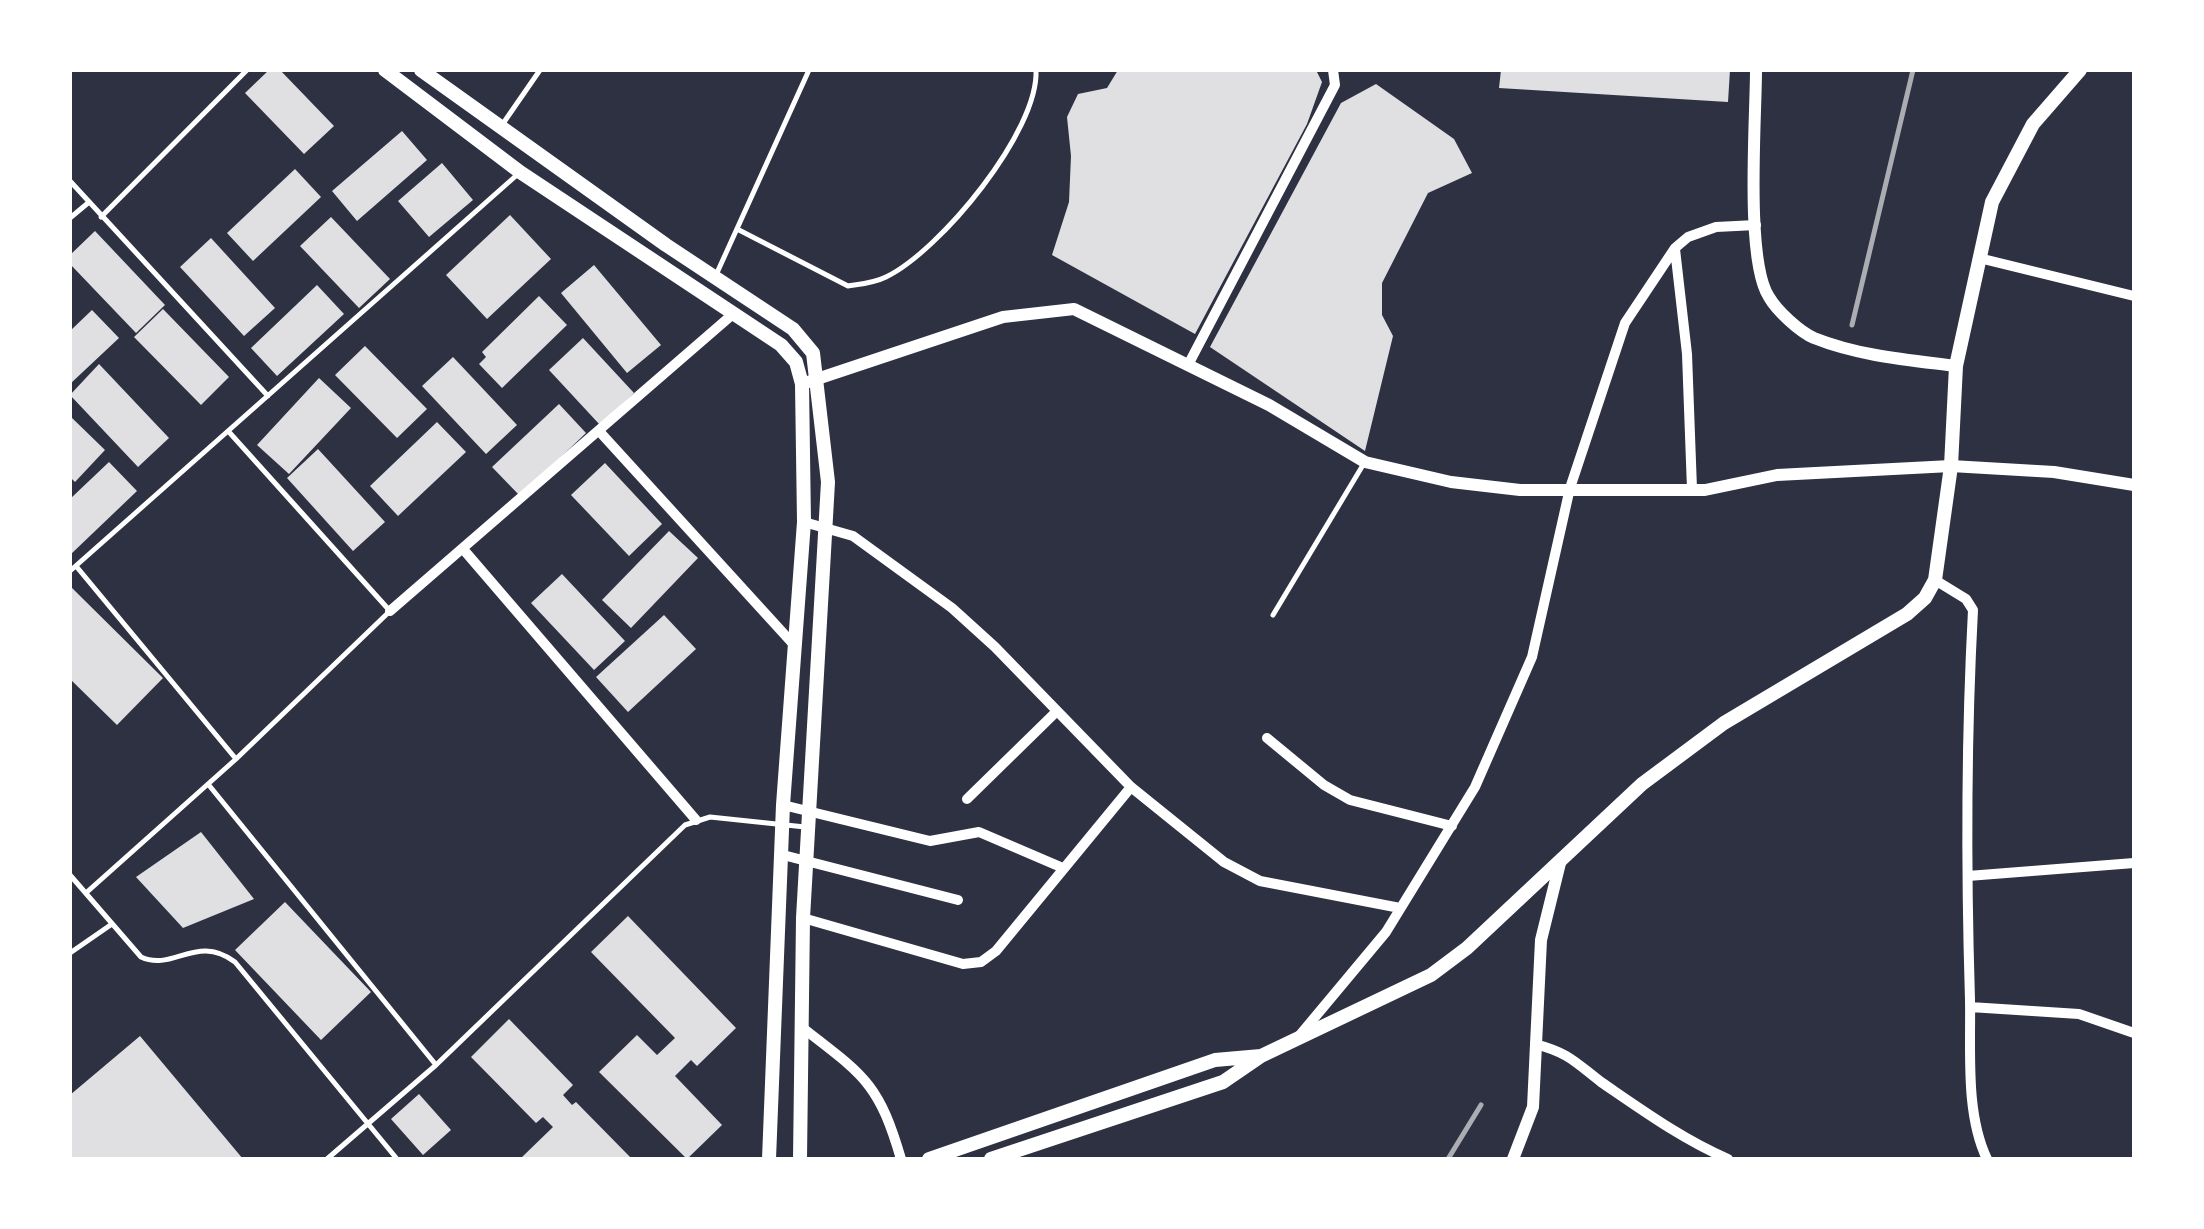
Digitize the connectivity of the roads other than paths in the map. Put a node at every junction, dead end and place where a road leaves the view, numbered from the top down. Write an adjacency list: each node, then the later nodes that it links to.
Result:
1 (247, 70): 14 (lane)
2 (385, 70): 11 (main road)
3 (421, 70): 10 (main road)
4 (540, 70): 10 (lane)
5 (809, 70): 17 (lane)
6 (1036, 70): 17 (lane)
7 (1333, 70): 23 (street)
8 (1756, 70): 16 (street)
9 (2080, 70): 19 (main road)
10 (500, 128): 20 (main road)
11 (520, 172): 22 (main road); 26 (lane)
12 (70, 181): 13 (lane)
13 (88, 204): 14 (lane); 15 (lane)
14 (101, 217): 26 (lane)
15 (70, 218)
16 (1756, 226): 18 (street); 24 (street)
17 (737, 229): 20 (lane)
18 (1674, 248): 32 (street); 33 (street)
19 (1979, 258): 21 (street); 24 (main road)
20 (715, 278): 25 (main road)
21 (2134, 296)
22 (732, 314): 25 (main road); 27 (street)
23 (1188, 365): 25 (street); 29 (street)
24 (1956, 366): 30 (main road)
25 (809, 382): 34 (main road); 35 (main road)
26 (268, 396): 28 (lane)
27 (599, 431): 36 (street); 41 (street)
28 (229, 432): 37 (lane); 39 (lane)
29 (1365, 462): 32 (street); 40 (lane)
30 (1951, 466): 31 (street); 33 (street); 38 (main road)
31 (2134, 485)
32 (1570, 488): 33 (street); 52 (street)
33 (1692, 490)
34 (804, 522): 35 (street); 41 (main road)
35 (824, 526): 42 (street); 49 (main road)
36 (462, 549): 39 (street); 50 (street)
37 (73, 569): 44 (lane)
38 (1935, 580): 55 (main road); 60 (street)
39 (390, 610): 44 (lane)
40 (1273, 615)
41 (795, 646): 48 (main road)
42 (1056, 712): 46 (street); 47 (street)
43 (1267, 738): 52 (street)
44 (236, 759): 45 (lane)
45 (208, 784): 61 (lane); 73 (lane)
46 (1131, 787): 58 (street); 63 (street)
47 (968, 799)
48 (784, 805): 49 (street); 51 (main road)
49 (808, 808): 53 (main road); 58 (street)
50 (696, 820): 51 (lane); 73 (lane)
51 (784, 824): 53 (lane); 54 (main road)
52 (1452, 826): 63 (street)
53 (808, 828): 56 (main road)
54 (783, 855): 56 (street); 77 (main road)
55 (1561, 856): 70 (main road); 71 (street)
56 (807, 861): 62 (street); 64 (main road)
57 (2134, 863): 60 (street)
58 (1062, 868): 64 (street)
59 (70, 875): 61 (lane)
60 (1968, 876): 67 (street)
61 (87, 892): 65 (lane)
62 (958, 900)
63 (1400, 908): 70 (street)
64 (804, 918): 68 (main road)
65 (112, 924): 66 (lane); 74 (lane)
66 (70, 953)
67 (1970, 1007): 69 (street); 84 (street)
68 (804, 1030): 78 (main road); 79 (street)
69 (2134, 1032)
70 (1292, 1044): 72 (main road)
71 (1536, 1044): 82 (street); 83 (street)
72 (1261, 1056): 80 (main road); 81 (main road)
73 (436, 1065): 74 (lane)
74 (368, 1125): 75 (lane); 76 (lane)
75 (327, 1159)
76 (396, 1159)
77 (769, 1159)
78 (800, 1159)
79 (901, 1159)
80 (929, 1159)
81 (990, 1159)
82 (1512, 1159)
83 (1728, 1159)
84 (1986, 1159)

